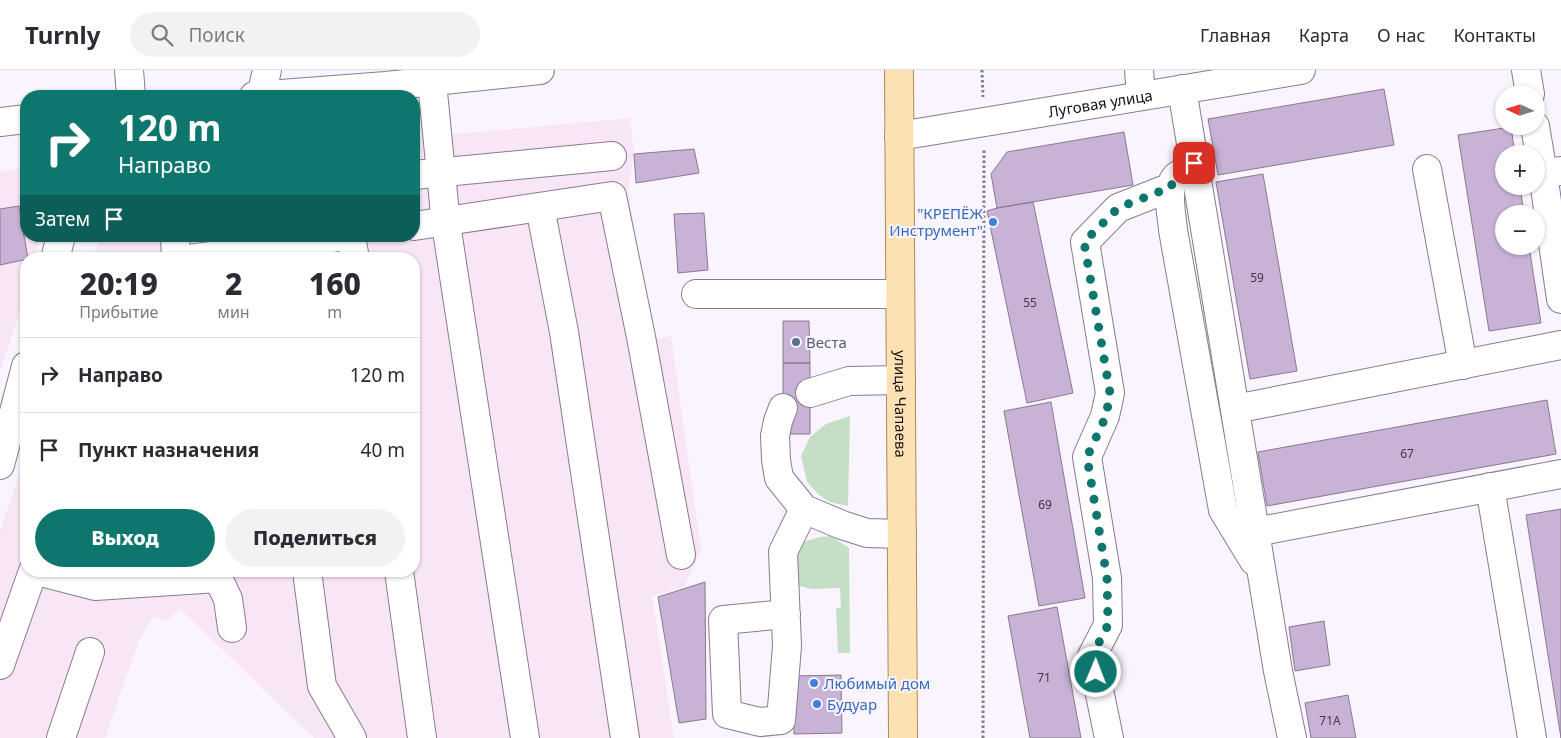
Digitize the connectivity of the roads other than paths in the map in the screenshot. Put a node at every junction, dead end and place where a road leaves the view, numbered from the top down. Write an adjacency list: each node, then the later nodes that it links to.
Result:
1 (129, 70): 12 (street)
2 (267, 70): 13 (street)
3 (899, 70): 18 (main road, улица Чапаева)
4 (1301, 70): 11 (street, Луговая улица)
5 (1526, 70): 10 (street)
6 (526, 71): 7 (street)
7 (441, 77): 8 (street); 22 (street)
8 (357, 79): 14 (street)
9 (1140, 83): 11 (street, Луговая улица); 18 (street, Луговая улица)
10 (1528, 85)
11 (1182, 89): 20 (street)
12 (131, 90)
13 (262, 90)
14 (295, 90)
15 (20, 120): 16 (street)
16 (0, 122)
17 (1538, 135): 23 (street)
18 (899, 136): 32 (main road, улица Чапаева)
19 (612, 156): 22 (street)
20 (1194, 163): 25 (street); 40 (street)
21 (1427, 169): 35 (street)
22 (441, 172): 24 (street); 27 (street)
23 (1552, 172): 33 (street)
24 (420, 174)
25 (1170, 189): 48 (street); 65 (street)
26 (540, 206): 27 (street); 47 (street); 63 (street)
27 (446, 221): 28 (street); 62 (street)
28 (420, 225)
29 (318, 242): 30 (street)
30 (274, 252)
31 (696, 294): 32 (street)
32 (900, 294): 36 (main road, улица Чапаева)
33 (1561, 299)
34 (1561, 345): 35 (street)
35 (1463, 365): 40 (street)
36 (901, 380): 38 (street); 46 (main road, улица Чапаева)
37 (20, 389): 41 (street)
38 (810, 393)
39 (783, 408): 44 (street)
40 (1234, 409): 45 (street)
41 (0, 465)
42 (1561, 474): 43 (street)
43 (1490, 487): 45 (street); 67 (street)
44 (804, 509): 46 (street); 55 (street)
45 (1255, 532): 48 (street)
46 (902, 534): 64 (main road, улица Чапаева)
47 (681, 554)
48 (1262, 576): 66 (street)
49 (31, 577): 58 (street)
50 (196, 577): 54 (street)
51 (219, 577): 56 (street)
52 (308, 577): 60 (street)
53 (401, 577): 61 (street)
54 (89, 578)
55 (786, 614)
56 (232, 628)
57 (90, 652): 59 (street)
58 (0, 665)
59 (61, 738)
60 (352, 738)
61 (422, 738)
62 (525, 738)
63 (625, 738)
64 (903, 738)
65 (1109, 738)
66 (1292, 738)
67 (1532, 738)

